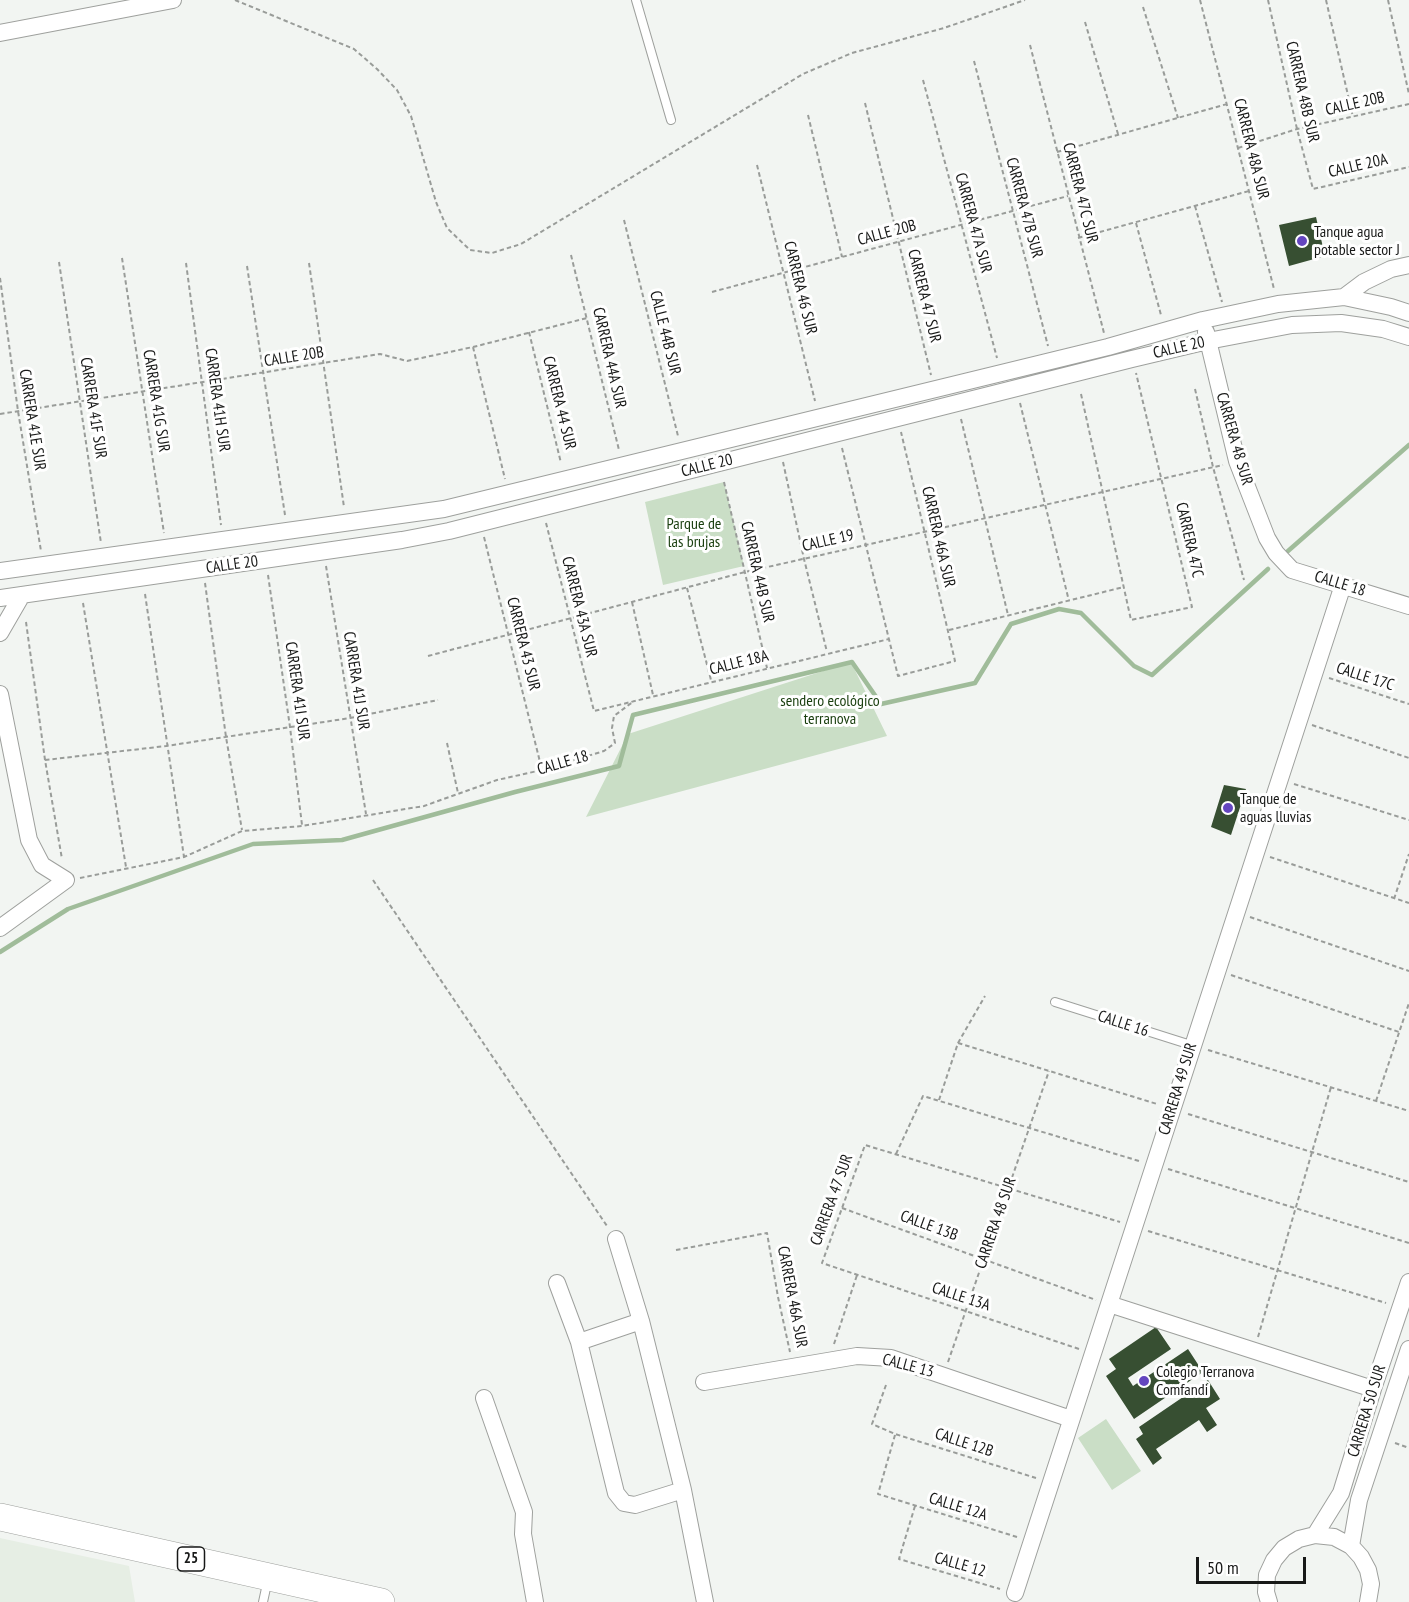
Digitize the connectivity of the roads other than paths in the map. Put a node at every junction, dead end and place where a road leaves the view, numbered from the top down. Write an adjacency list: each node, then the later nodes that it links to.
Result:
1 (173, 0): 3 (street)
2 (636, 0): 4 (lane)
3 (0, 33)
4 (671, 120)
5 (1409, 265): 6 (street, CALLE 20)
6 (1344, 297): 7 (street, CALLE 20); 8 (street, CALLE 20)
7 (1409, 313)
8 (1203, 320): 10 (street, CARRERA 48 SUR); 12 (street, CALLE 20)
9 (1409, 337): 10 (street, CALLE 20)
10 (1208, 341): 11 (street, CARRERA 48 SUR); 14 (street, CALLE 20)
11 (1276, 554): 13 (street, CALLE 18)
12 (0, 572)
13 (1343, 585): 16 (street, CALLE 18); 21 (street, CARRERA 49 SUR)
14 (22, 595): 15 (street, CALLE 20); 17 (street)
15 (0, 598)
16 (1409, 606)
17 (0, 633)
18 (0, 694): 19 (street)
19 (0, 928)
20 (1055, 1002): 21 (lane, CALLE 16)
21 (1191, 1045): 25 (street, CARRERA 49 SUR)
22 (616, 1239): 26 (street)
23 (1409, 1282): 30 (street, CARRERA 50 SUR)
24 (557, 1283): 27 (street)
25 (1108, 1304): 30 (street); 32 (street, CARRERA 49 SUR)
26 (641, 1321): 27 (street); 33 (street)
27 (579, 1342): 33 (street)
28 (1409, 1349): 36 (street, CARRERA 50 SUR)
29 (704, 1382): 32 (street, CALLE 13)
30 (1373, 1389): 35 (street, CARRERA 50 SUR)
31 (484, 1398): 40 (street)
32 (1071, 1419): 38 (street, CARRERA 49 SUR)
33 (683, 1490): 41 (street)
34 (0, 1516): 37 (highway, 25)
35 (1315, 1535): 36 (street); 42 (street)
36 (1351, 1546): 43 (street)
37 (266, 1589): 39 (highway, 25)
38 (1015, 1593)
39 (381, 1602)
40 (535, 1602)
41 (705, 1602)
42 (1269, 1602)
43 (1368, 1602)

